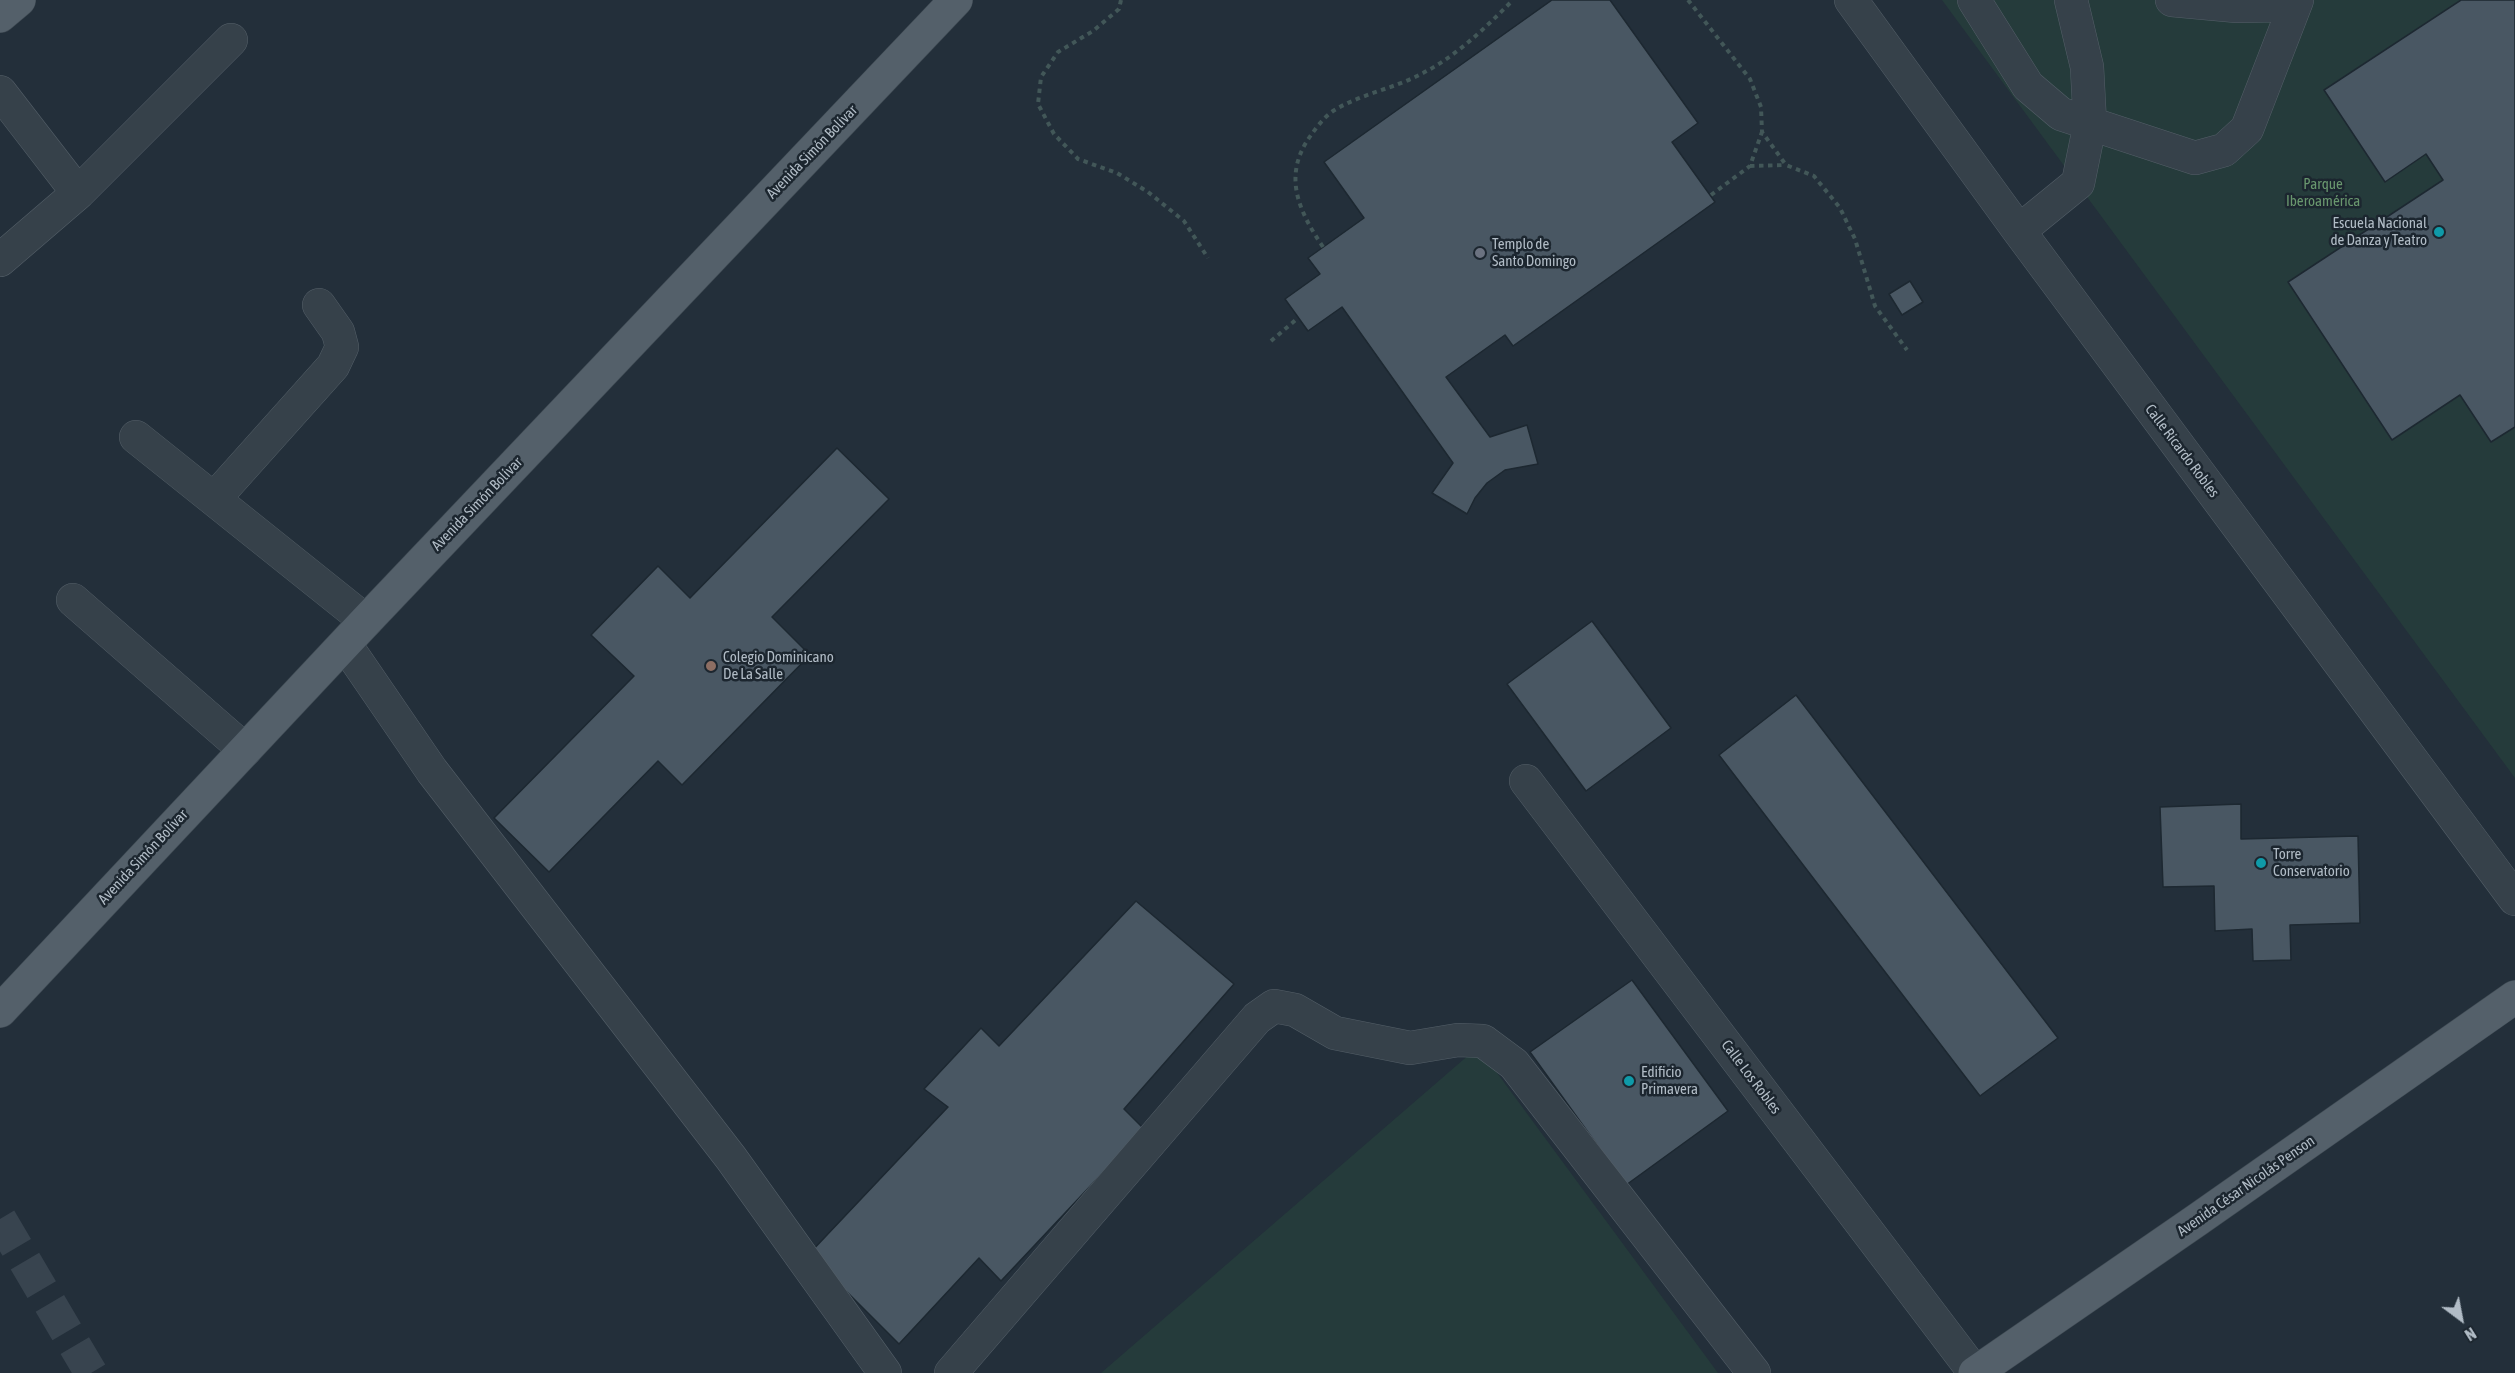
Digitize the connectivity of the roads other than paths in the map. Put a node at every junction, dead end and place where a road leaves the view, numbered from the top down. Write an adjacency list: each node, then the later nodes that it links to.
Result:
1 (19, 0): 8 (main road)
2 (956, 0): 19 (main road, Avenida Simón Bolívar)
3 (1851, 0): 13 (street, Calle Ricardo Robles)
4 (1974, 0): 11 (street)
5 (2071, 0): 11 (street)
6 (2172, 0): 7 (street)
7 (2296, 3): 11 (street)
8 (0, 16)
9 (231, 40): 12 (street)
10 (0, 92): 12 (street)
11 (2090, 124): 13 (street)
12 (78, 193): 14 (street)
13 (2019, 231): 22 (street, Calle Ricardo Robles)
14 (0, 260)
15 (319, 305): 17 (street)
16 (136, 437): 17 (street)
17 (214, 499): 19 (street)
18 (73, 600): 20 (street)
19 (355, 633): 20 (main road, Avenida Simón Bolívar); 25 (street)
20 (245, 750): 24 (main road, Avenida Simón Bolívar)
21 (1526, 781): 28 (street, Calle Los Robles)
22 (2515, 900)
23 (2515, 997): 28 (main road, Avenida César Nicolás Penson)
24 (0, 1011)
25 (885, 1373)
26 (951, 1373): 27 (street)
27 (1754, 1373)
28 (1975, 1373)

